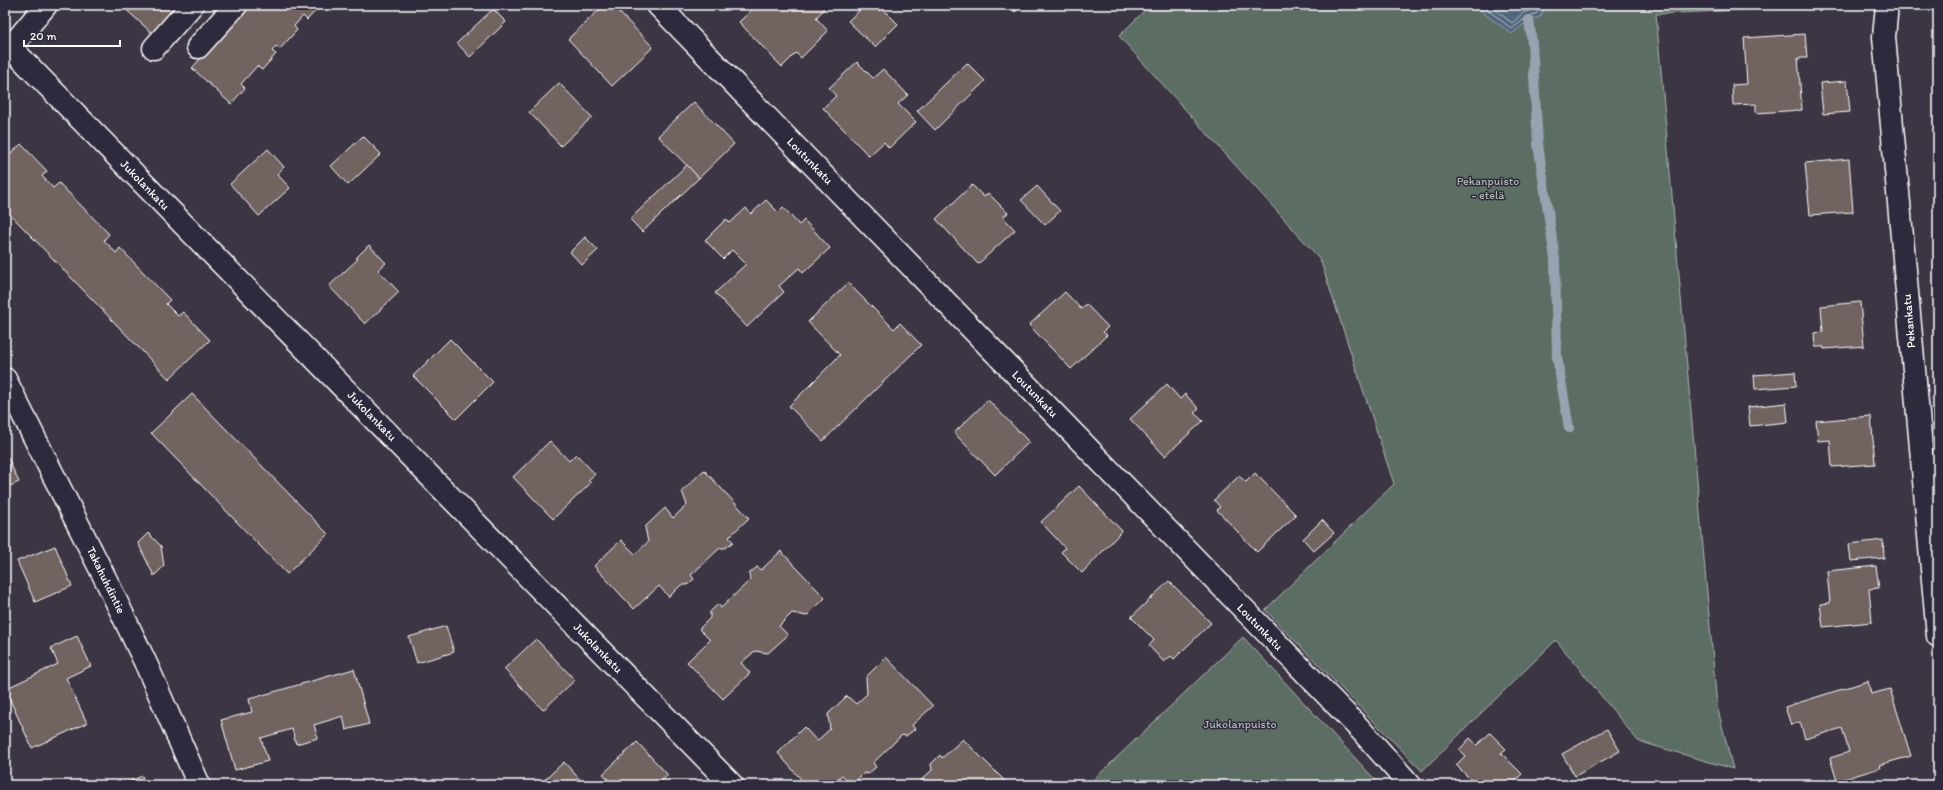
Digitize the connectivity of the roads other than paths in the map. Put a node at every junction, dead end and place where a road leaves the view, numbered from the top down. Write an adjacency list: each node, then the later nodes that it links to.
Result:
1 (46, 5): 8 (street)
2 (192, 5): 7 (street)
3 (236, 5): 6 (street)
4 (658, 5): 13 (street, Loutunkatu)
5 (1887, 5): 10 (street, Pekankatu)
6 (198, 47)
7 (154, 48)
8 (8, 51): 12 (street, Jukolankatu)
9 (5, 379): 11 (street, Takahuhdintie)
10 (1938, 636)
11 (199, 785)
12 (732, 785)
13 (1410, 785)

